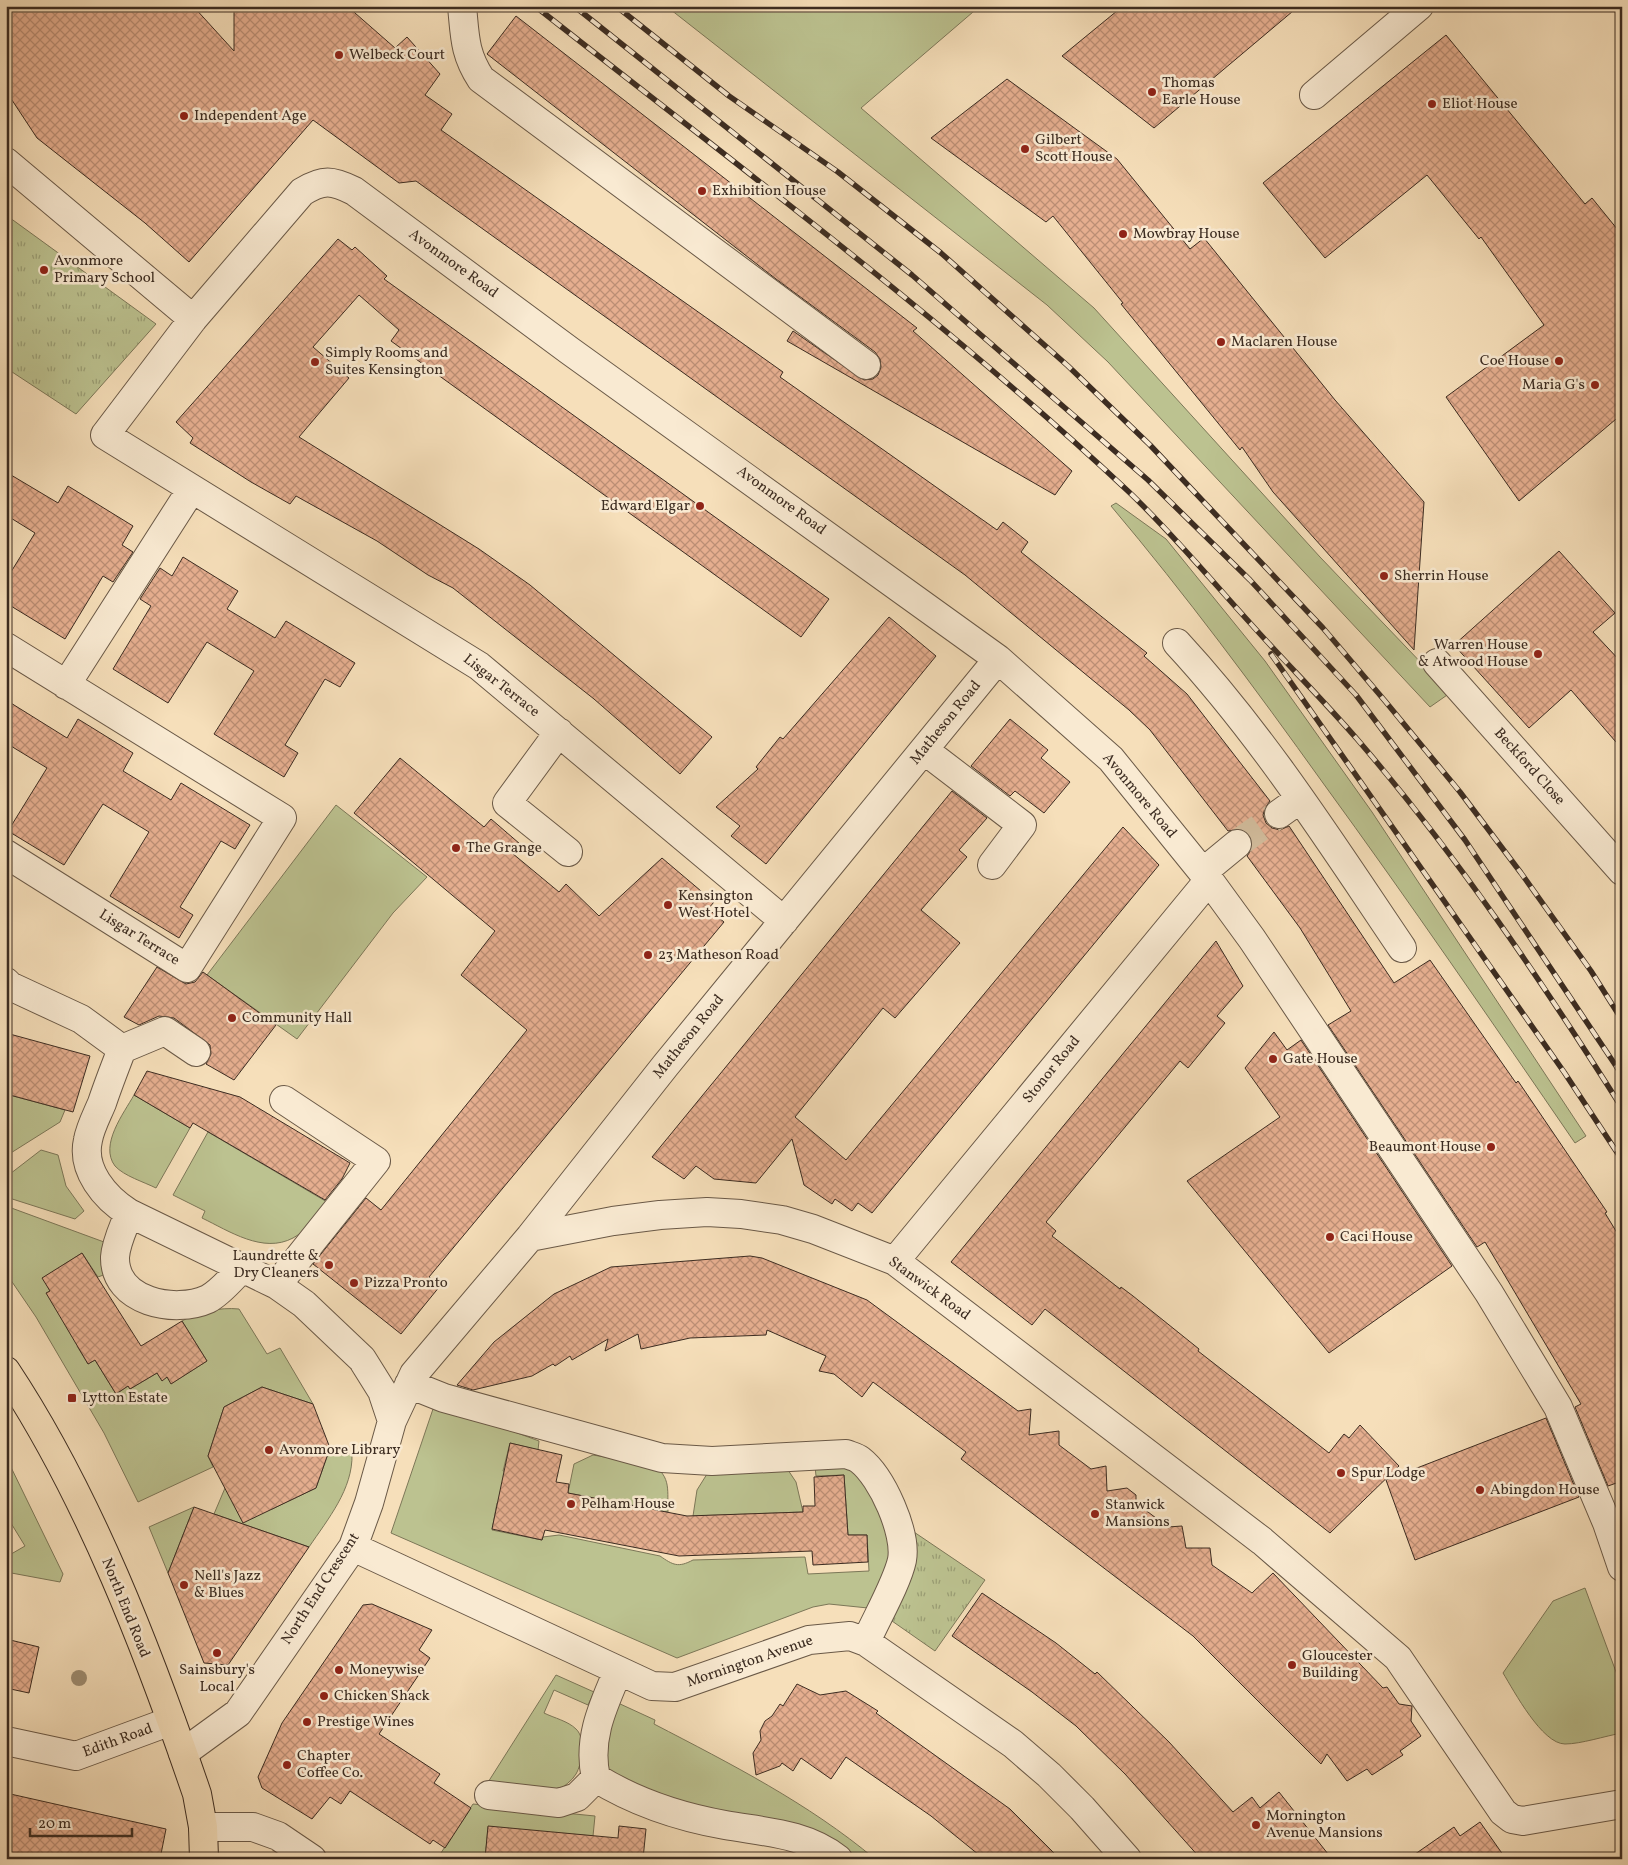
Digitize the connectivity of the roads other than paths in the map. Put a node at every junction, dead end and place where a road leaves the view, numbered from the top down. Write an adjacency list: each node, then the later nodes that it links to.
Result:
1 (462, 6): 6 (street)
2 (1419, 6): 3 (street)
3 (1314, 94)
4 (6, 162): 5 (street)
5 (193, 319): 7 (street, Avonmore Road); 11 (street, Avonmore Road)
6 (866, 365)
7 (105, 435): 8 (street, Lisgar Terrace)
8 (190, 490): 13 (street); 14 (street, Lisgar Terrace)
9 (1177, 643): 23 (street)
10 (6, 648): 13 (street, Lisgar Terrace)
11 (998, 659): 15 (street, Matheson Road); 21 (street, Avonmore Road)
12 (1437, 663): 20 (street, Beckford Close)
13 (66, 685): 18 (street, Lisgar Terrace)
14 (559, 732): 17 (street); 22 (street, Lisgar Terrace)
15 (924, 750): 19 (street); 22 (street, Matheson Road)
16 (1238, 844): 21 (street, Stonor Road)
17 (568, 852)
18 (6, 854)
19 (992, 865)
20 (1622, 871)
21 (1206, 876): 30 (street, Stonor Road); 37 (street, Avonmore Road)
22 (784, 921): 29 (street, Matheson Road)
23 (1402, 948)
24 (6, 982): 25 (street)
25 (122, 1049): 26 (street); 28 (street)
26 (196, 1052)
27 (284, 1100): 32 (street)
28 (129, 1213): 31 (street); 31 (street)
29 (530, 1237): 30 (street, Stanwick Road); 34 (street, Matheson Road)
30 (895, 1261): 45 (street, Stanwick Road)
31 (242, 1268): 32 (street)
32 (277, 1285): 35 (street)
33 (6, 1372): 40 (main road, North End Road)
34 (409, 1384): 35 (street, Matheson Road); 38 (street)
35 (392, 1421): 36 (street, North End Crescent)
36 (353, 1546): 39 (street, Mornington Avenue); 42 (street, North End Crescent)
37 (1622, 1567)
38 (866, 1642): 39 (street, Mornington Avenue); 50 (street, Mornington Avenue)
39 (618, 1671): 43 (street)
40 (171, 1721): 41 (street, Edith Road); 42 (main road, North End Road)
41 (6, 1741)
42 (183, 1753): 46 (main road, North End Road)
43 (596, 1778): 44 (street); 49 (street)
44 (489, 1795)
45 (1622, 1804)
46 (203, 1827): 47 (main road, North End Road); 48 (street)
47 (204, 1859)
48 (312, 1859)
49 (838, 1859)
50 (1127, 1859)

